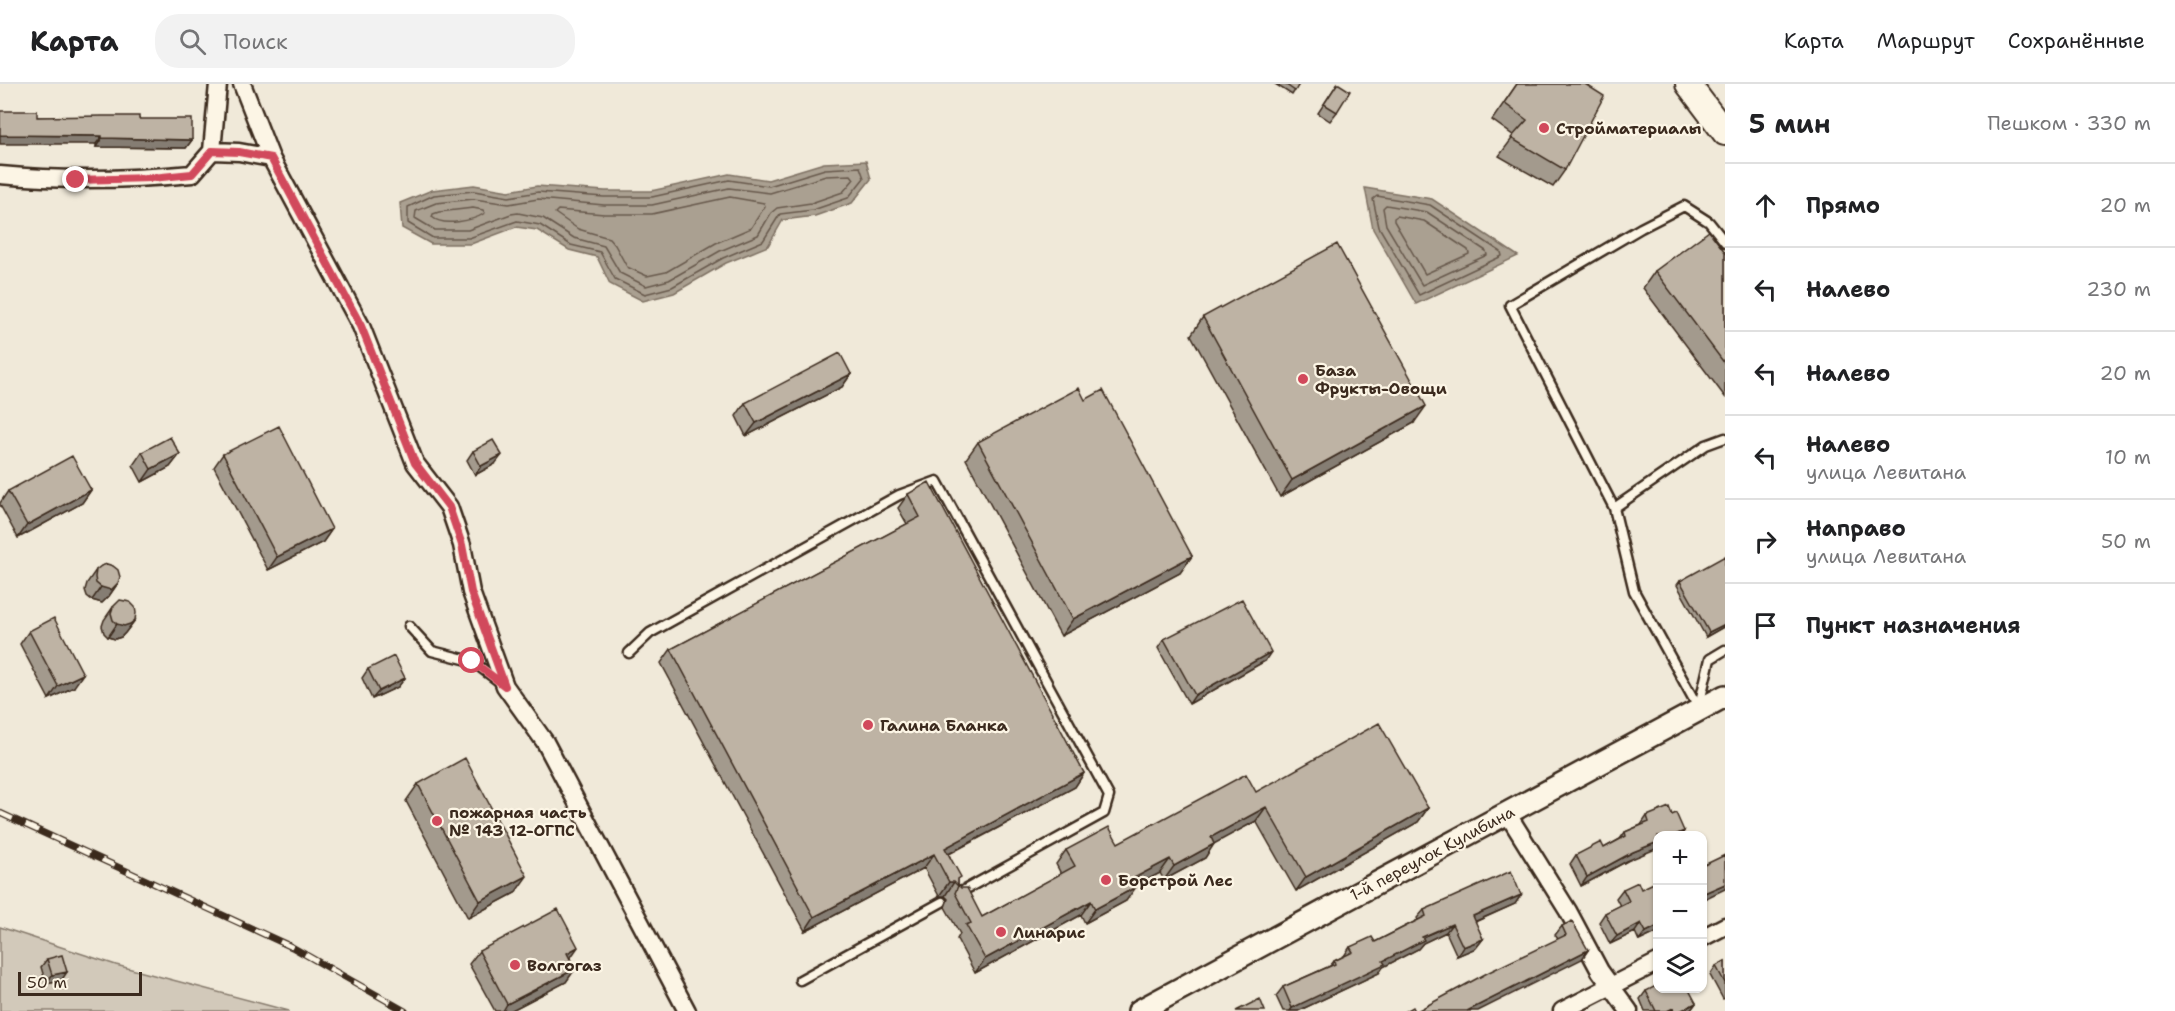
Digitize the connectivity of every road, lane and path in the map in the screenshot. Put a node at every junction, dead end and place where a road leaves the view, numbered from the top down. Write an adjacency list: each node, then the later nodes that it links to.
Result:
1 (218, 84): 5 (street)
2 (242, 84): 6 (street)
3 (1688, 84): 4 (main road)
4 (1725, 133)
5 (212, 151): 6 (street); 7 (street)
6 (271, 158): 14 (street)
7 (0, 176)
8 (1725, 242): 10 (lane)
9 (1725, 438): 10 (lane)
10 (1614, 508): 16 (lane)
11 (409, 626): 14 (lane)
12 (1725, 650): 16 (lane)
13 (629, 653): 18 (lane)
14 (505, 686): 25 (street)
15 (1725, 696): 16 (street, 1-й переулок Кулибина)
16 (1699, 710): 17 (street, 1-й переулок Кулибина)
17 (1507, 813): 24 (street); 26 (street, 1-й переулок Кулибина)
18 (954, 896)
19 (942, 902): 23 (lane)
20 (1725, 927): 21 (street)
21 (1707, 936)
22 (1653, 965): 24 (street)
23 (800, 980)
24 (1611, 986): 27 (street); 28 (street)
25 (687, 1011)
26 (1139, 1011)
27 (1562, 1011)
28 (1629, 1011)

